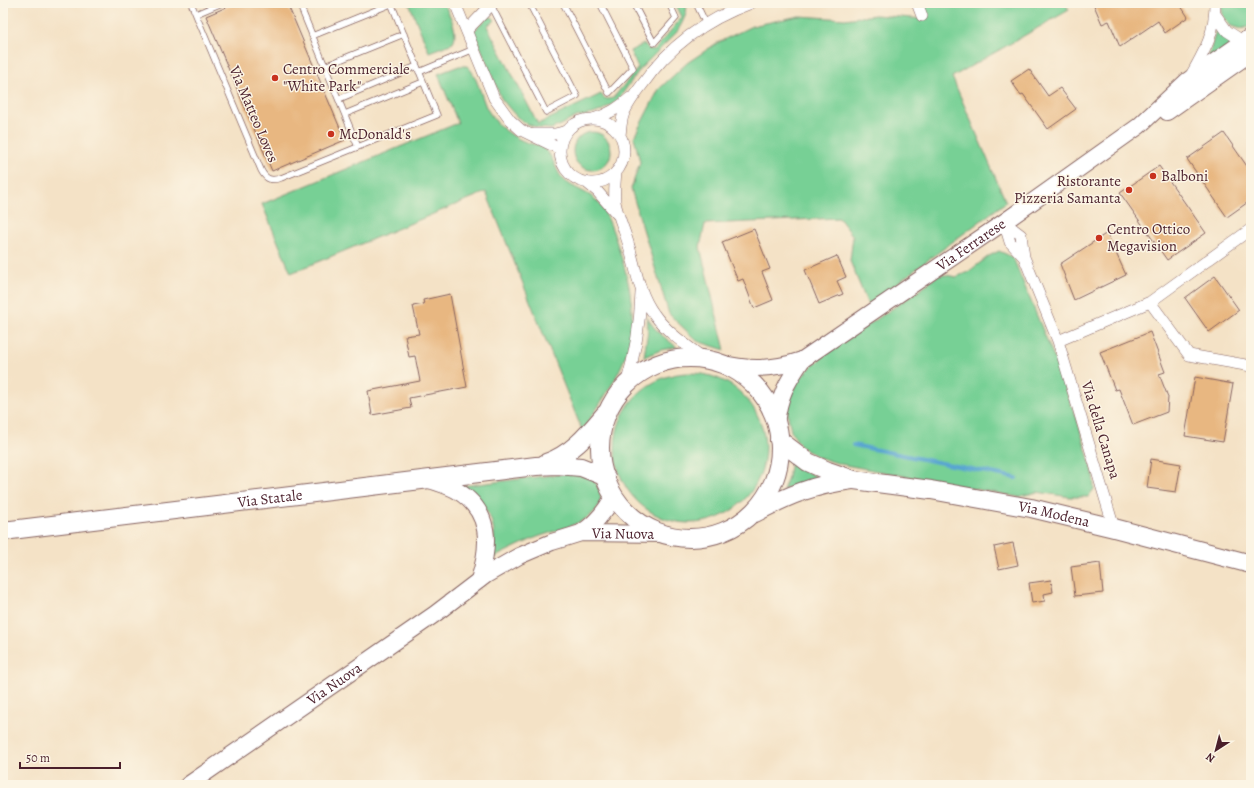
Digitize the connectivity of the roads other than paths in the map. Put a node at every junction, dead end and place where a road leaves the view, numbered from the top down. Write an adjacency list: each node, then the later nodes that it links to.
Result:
1 (191, 3): 16 (lane, Via Matteo Loves)
2 (222, 3): 16 (lane)
3 (391, 3): 20 (lane, Via Matteo Loves); 21 (lane)
4 (455, 3): 19 (street)
5 (529, 3): 14 (lane)
6 (563, 3): 7 (lane)
7 (600, 3)
8 (633, 3): 9 (lane)
9 (669, 3)
10 (696, 3): 18 (lane)
11 (751, 3): 18 (street)
12 (917, 3): 17 (street)
13 (301, 4): 21 (lane)
14 (492, 4): 19 (street)
15 (1215, 8): 22 (street); 27 (street)
16 (196, 14): 36 (lane, Via Matteo Loves)
17 (922, 16)
18 (706, 24): 28 (street)
19 (467, 30): 23 (street)
20 (404, 34): 24 (lane); 25 (lane, Via Matteo Loves)
21 (312, 36): 24 (lane)
22 (1249, 44): 27 (main road, Via Ferrarese); 32 (main road, Via Ferrarese)
23 (475, 49): 25 (lane); 34 (street)
24 (325, 66): 29 (lane)
25 (418, 69): 26 (lane, Via Matteo Loves); 29 (lane)
26 (423, 82): 30 (lane); 36 (lane, Via Matteo Loves)
27 (1187, 82): 32 (main road, Via Ferrarese)
28 (635, 94): 31 (street); 35 (street)
29 (339, 99): 30 (lane)
30 (345, 114): 36 (lane)
31 (593, 119): 33 (street); 35 (street)
32 (1139, 126): 41 (main road, Via Ferrarese)
33 (567, 131): 34 (street); 37 (street)
34 (532, 134): 37 (street)
35 (620, 135): 38 (street)
36 (358, 147)
37 (560, 149): 39 (street)
38 (616, 172): 39 (street); 40 (street)
39 (586, 182): 40 (street)
40 (618, 216): 43 (street)
41 (1004, 222): 45 (street, Via della Canapa); 46 (main road, Via Ferrarese)
42 (1251, 229): 44 (street)
43 (641, 290): 47 (street); 49 (street)
44 (1150, 302): 45 (street); 48 (street)
45 (1058, 341): 59 (street, Via della Canapa)
46 (802, 360): 47 (main road, Via Ferrarese); 51 (main road, Via Ferrarese)
47 (713, 362): 49 (main road, Via Modena); 51 (main road, Via Modena)
48 (1251, 366)
49 (626, 386): 50 (main road, Via Modena)
50 (610, 407): 53 (main road, Via Statale); 54 (main road, Via Modena)
51 (776, 423): 52 (main road, Via Modena)
52 (779, 440): 56 (main road, Via Modena); 58 (main road, Via Modena)
53 (536, 466): 54 (main road, Via Statale); 55 (main road, Via Statale)
54 (606, 477): 57 (main road, Via Modena)
55 (426, 479): 60 (main road, Via Statale); 64 (main road)
56 (854, 480): 58 (main road, Via Modena); 59 (main road, Via Modena)
57 (614, 495): 61 (main road, Via Nuova); 62 (main road, Via Modena)
58 (749, 516): 62 (main road, Via Modena)
59 (1114, 528): 63 (main road, Via Modena)
60 (3, 531)
61 (581, 533): 62 (main road, Via Nuova); 64 (main road, Via Nuova)
62 (666, 534)
63 (1251, 564)
64 (479, 580): 65 (main road, Via Nuova)
65 (188, 785)

